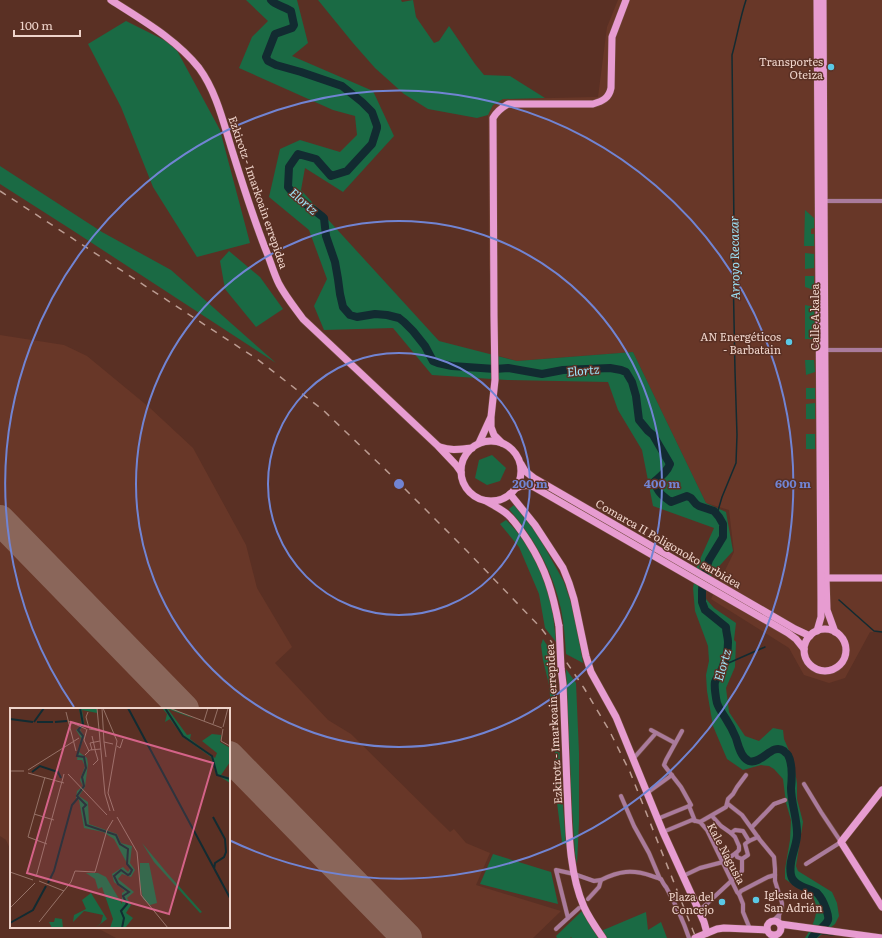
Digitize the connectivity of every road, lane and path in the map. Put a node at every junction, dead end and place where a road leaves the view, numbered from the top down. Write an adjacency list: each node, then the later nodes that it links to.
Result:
1 (111, 0): 12 (street, Ezkirotz - Imarkoain errepidea)
2 (626, 0): 9 (street)
3 (817, 0): 5 (street, Calle A kalea)
4 (823, 0): 5 (street, Calle A kalea)
5 (822, 201): 6 (street); 7 (street, Calle A kalea)
6 (882, 201)
7 (823, 350): 8 (street); 21 (street, Calle A kalea)
8 (882, 350)
9 (490, 417): 10 (street); 11 (street)
10 (479, 443): 11 (street); 13 (street)
11 (502, 443): 14 (street)
12 (438, 446): 13 (street); 15 (street, Ezkirotz - Imarkoain errepidea)
13 (472, 448): 15 (street)
14 (521, 464): 16 (street); 20 (street, Comarca II Poligonoko sarbidea)
15 (461, 472): 18 (street)
16 (516, 488): 17 (street); 20 (street, Comarca II Poligonoko sarbidea)
17 (508, 496): 18 (street); 19 (street); 31 (street)
18 (484, 500): 19 (street, Ezkirotz - Imarkoain errepidea)
19 (508, 515): 54 (street, Ezkirotz - Imarkoain errepidea, bridge)
20 (696, 575): 25 (street, Comarca II Poligonoko sarbidea); 26 (street, Comarca II Poligonoko sarbidea)
21 (823, 578): 22 (street); 23 (street, Calle A kalea); 24 (street, Calle A kalea)
22 (882, 578)
23 (817, 631): 24 (street); 25 (street)
24 (835, 632): 26 (street)
25 (810, 636): 26 (street)
26 (804, 649)
27 (651, 730): 29 (street)
28 (682, 731): 30 (street)
29 (656, 732): 30 (street); 31 (street)
30 (675, 743): 32 (street, Kale Nagusia)
31 (633, 759): 36 (street)
32 (672, 775): 36 (street); 40 (street, Kale Nagusia)
33 (746, 775): 39 (street)
34 (804, 784): 49 (street)
35 (882, 790): 49 (street)
36 (647, 793): 42 (street)
37 (621, 796): 57 (street)
38 (785, 800): 44 (street)
39 (728, 804): 41 (street); 44 (street)
40 (689, 806): 42 (street); 43 (street, Kale Nagusia)
41 (712, 816): 43 (street); 46 (street)
42 (657, 819): 45 (street)
43 (697, 821): 45 (street); 52 (street, Kale Nagusia)
44 (752, 827): 47 (street)
45 (663, 832): 56 (street)
46 (731, 833): 48 (street); 50 (street)
47 (758, 837): 48 (street); 55 (street)
48 (749, 841): 51 (street)
49 (841, 842): 53 (street); 62 (street)
50 (736, 853): 51 (street); 52 (street)
51 (742, 859): 59 (street)
52 (723, 862): 56 (street); 59 (street, Kale Nagusia)
53 (806, 864)
54 (574, 874): 58 (street); 65 (street); 70 (street, Ezkirotz - Imarkoain errepidea)
55 (775, 875): 60 (street); 68 (street)
56 (683, 876): 64 (street)
57 (660, 879): 58 (street); 71 (street)
58 (601, 880): 61 (street)
59 (731, 880): 60 (street, Kale Nagusia); 64 (street)
60 (739, 894): 67 (street, Kale Nagusia)
61 (588, 899)
62 (882, 907)
63 (579, 908): 65 (street)
64 (699, 911): 69 (street)
65 (568, 918): 66 (street)
66 (556, 929)
67 (753, 929): 68 (street); 69 (street)
68 (774, 930): 73 (street)
69 (706, 936): 72 (street)
70 (603, 938)
71 (689, 938)
72 (695, 938)
73 (882, 938)

